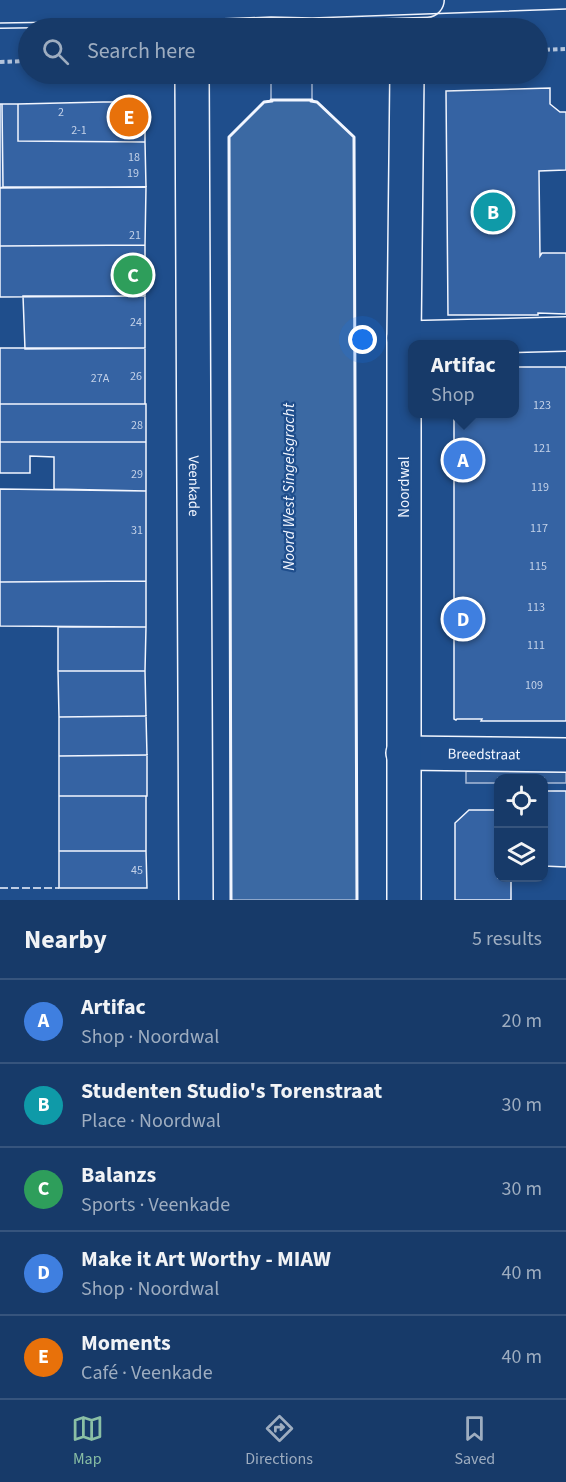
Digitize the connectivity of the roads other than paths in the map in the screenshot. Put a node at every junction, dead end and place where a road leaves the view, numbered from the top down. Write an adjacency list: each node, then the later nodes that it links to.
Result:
1 (407, 0): 2 (street); 4 (street); 5 (street)
2 (427, 0)
3 (0, 11): 4 (street)
4 (192, 12)
5 (407, 18)
6 (192, 84): 12 (street, Veenkade)
7 (407, 84): 9 (street, Noordwal)
8 (566, 334): 9 (street)
9 (404, 338): 10 (street, Noordwal)
10 (403, 753): 11 (street, Breedstraat); 13 (street, Noordwal)
11 (566, 755)
12 (196, 900)
13 (404, 900)

